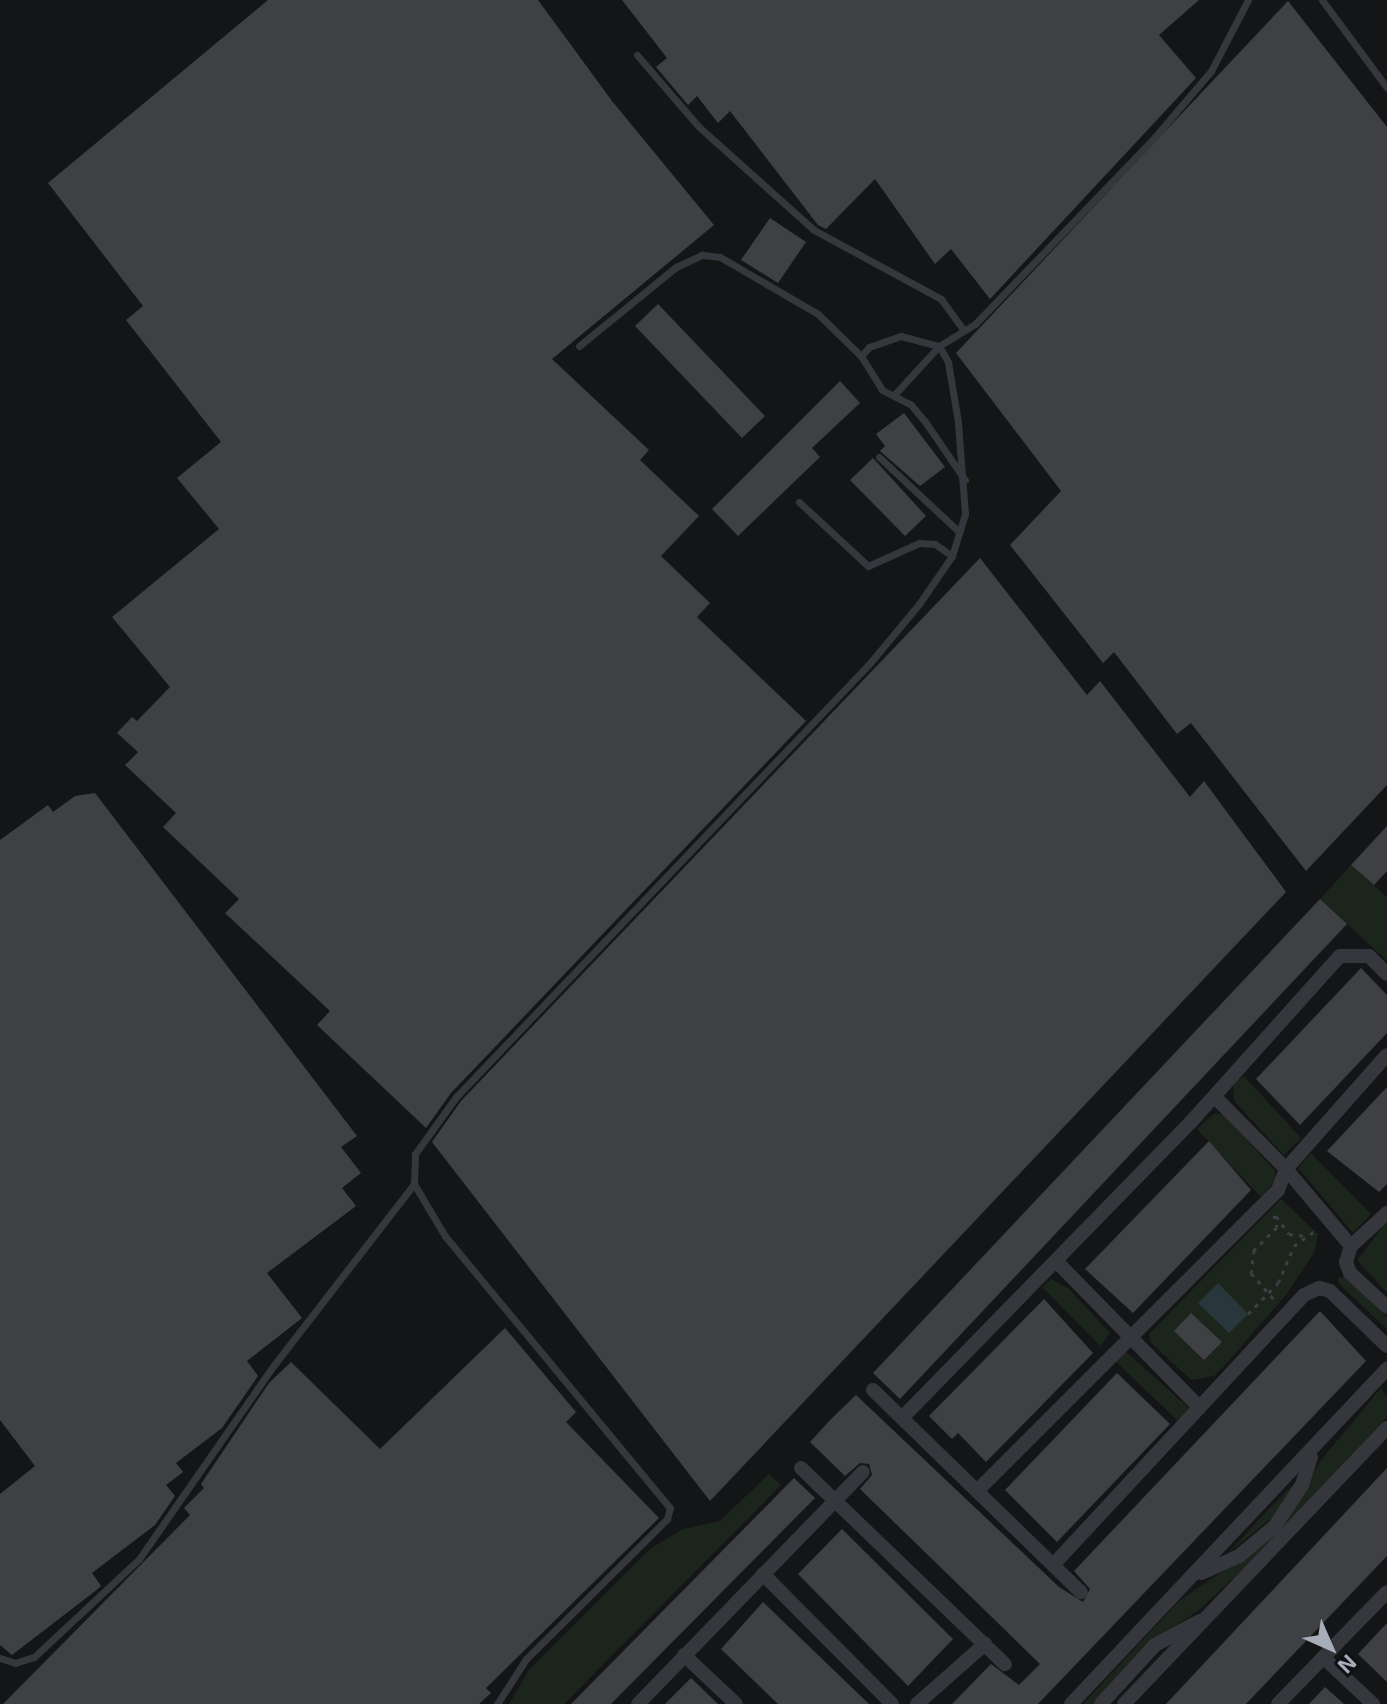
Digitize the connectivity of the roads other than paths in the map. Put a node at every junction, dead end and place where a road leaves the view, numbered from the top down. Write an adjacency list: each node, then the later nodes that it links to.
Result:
1 (1248, 0): 5 (lane)
2 (1322, 0): 4 (lane)
3 (637, 55): 5 (lane)
4 (1387, 88)
5 (963, 329): 7 (lane)
6 (579, 346): 8 (lane)
7 (939, 346): 8 (lane); 9 (lane); 11 (lane)
8 (861, 356): 9 (lane)
9 (895, 394): 11 (lane)
10 (879, 457): 13 (lane)
11 (966, 480): 13 (lane)
12 (799, 502): 14 (lane)
13 (958, 531): 14 (lane)
14 (952, 556): 19 (lane)
15 (1387, 974): 17 (street)
16 (1387, 1055): 18 (street)
17 (1215, 1097): 18 (street); 22 (street)
18 (1286, 1169): 21 (street); 24 (street)
19 (414, 1184): 45 (lane); 47 (lane)
20 (1387, 1213): 21 (street)
21 (1351, 1246): 23 (street)
22 (1057, 1262): 24 (street); 29 (street)
23 (1387, 1307)
24 (1133, 1337): 28 (street); 34 (street)
25 (1387, 1346): 28 (street)
26 (1387, 1369): 31 (street)
27 (873, 1390): 29 (street)
28 (1200, 1408): 36 (street)
29 (902, 1418): 34 (street)
30 (1387, 1428): 41 (street)
31 (1312, 1453): 38 (street); 38 (street)
32 (801, 1468): 35 (street)
33 (863, 1472): 35 (street)
34 (978, 1490): 36 (street)
35 (836, 1500): 37 (street); 42 (street)
36 (1054, 1564): 39 (street)
37 (763, 1574): 43 (street); 50 (street)
38 (1190, 1577): 52 (street)
39 (1081, 1592)
40 (1387, 1592): 44 (street)
41 (1202, 1621): 53 (street); 54 (street)
42 (985, 1644): 46 (street); 51 (street)
43 (684, 1655): 48 (street); 49 (street)
44 (1323, 1657): 55 (street); 56 (street)
45 (0, 1658)
46 (1005, 1664)
47 (497, 1704)
48 (638, 1704)
49 (736, 1704)
50 (892, 1704)
51 (917, 1704)
52 (1071, 1704)
53 (1101, 1704)
54 (1124, 1704)
55 (1278, 1704)
56 (1373, 1704)

